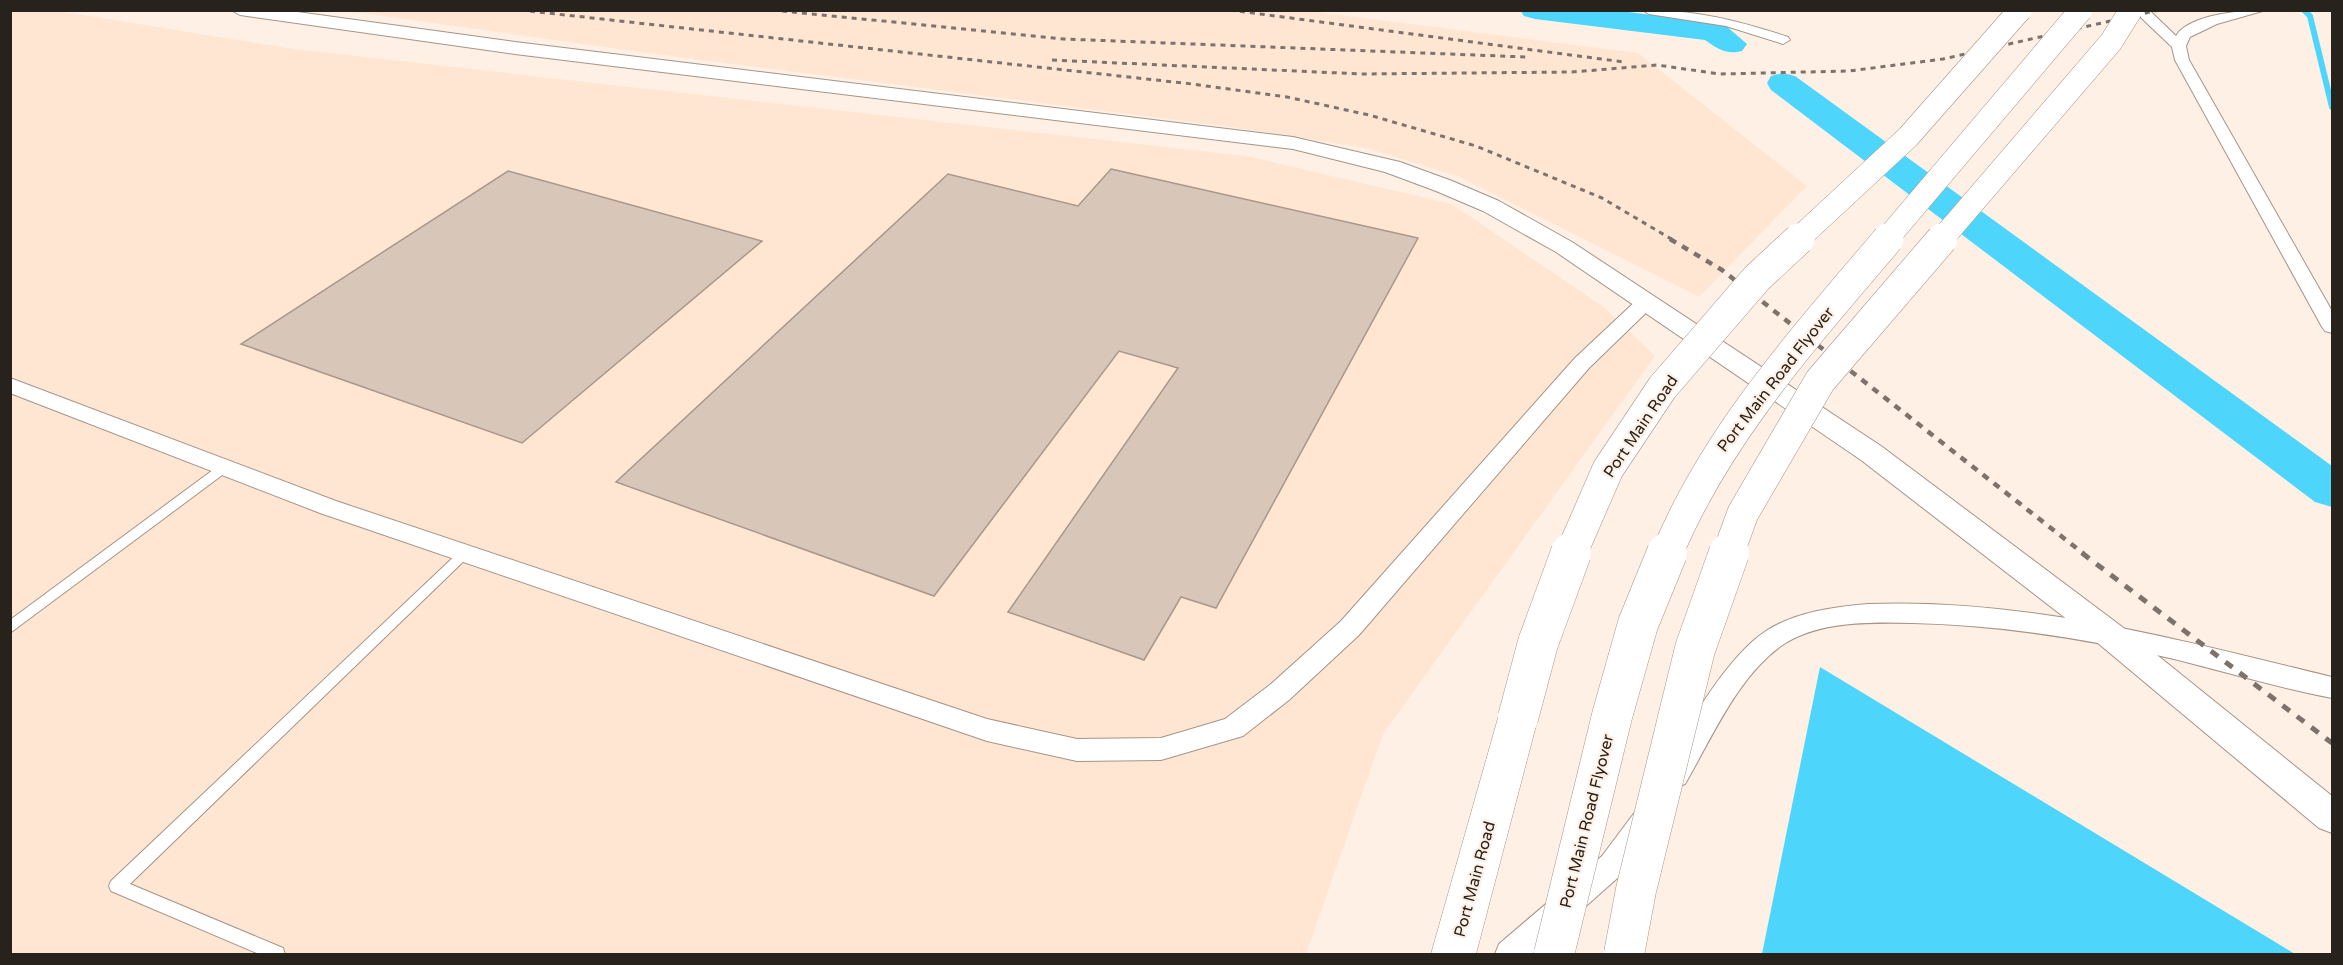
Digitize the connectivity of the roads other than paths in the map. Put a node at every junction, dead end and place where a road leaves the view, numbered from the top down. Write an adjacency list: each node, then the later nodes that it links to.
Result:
1 (240, 10): 10 (street)
2 (1649, 10): 8 (street)
3 (2020, 10): 20 (main road, Port Main Road, bridge)
4 (2081, 10): 22 (main road, Port Main Road Flyover, bridge)
5 (2131, 10): 23 (main road, bridge)
6 (2140, 10): 9 (street)
7 (2259, 10): 9 (street)
8 (1783, 40)
9 (2179, 46): 11 (street)
10 (1646, 302): 14 (street); 16 (street)
11 (2332, 327)
12 (10, 385): 13 (street)
13 (225, 468): 14 (street); 15 (lane)
14 (465, 554): 19 (lane)
15 (10, 628)
16 (2110, 635): 17 (street); 18 (street); 21 (street)
17 (2332, 688)
18 (2332, 817)
19 (277, 954)
20 (1454, 954)
21 (1510, 954)
22 (1554, 954)
23 (1624, 954)

